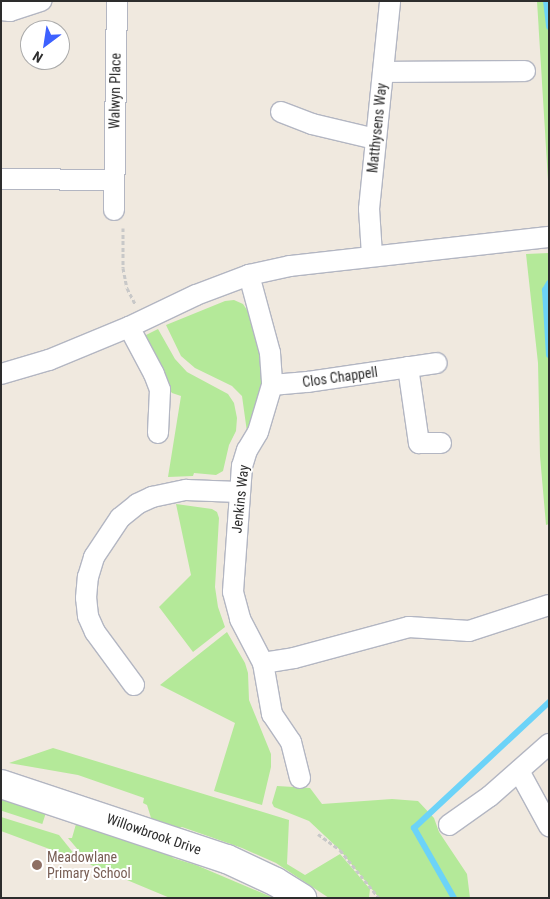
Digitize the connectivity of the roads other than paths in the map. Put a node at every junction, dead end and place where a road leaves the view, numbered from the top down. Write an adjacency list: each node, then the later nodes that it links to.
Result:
1 (41, 1): 4 (street)
2 (117, 1): 10 (street, Walwyn Place)
3 (390, 1): 6 (street, Matthysens Way)
4 (1, 10)
5 (525, 71): 6 (street)
6 (383, 72): 8 (street, Matthysens Way)
7 (281, 112): 8 (street)
8 (375, 139): 13 (street, Matthysens Way)
9 (1, 179): 10 (street)
10 (114, 180): 11 (street, Walwyn Place)
11 (114, 210)
12 (542, 238): 13 (street)
13 (372, 256): 14 (street)
14 (249, 275): 15 (street); 19 (street, Jenkins Way)
15 (136, 324): 18 (street); 20 (street)
16 (437, 363): 17 (street, Clos Chappell)
17 (408, 367): 19 (street, Clos Chappell); 21 (street)
18 (1, 374)
19 (272, 385): 22 (street, Jenkins Way)
20 (158, 433)
21 (441, 443)
22 (239, 492): 24 (street, Jenkins Way); 25 (street)
23 (549, 605): 24 (street)
24 (263, 664): 28 (street, Jenkins Way)
25 (134, 685)
26 (549, 744): 27 (street)
27 (519, 771): 30 (street); 31 (street)
28 (300, 778)
29 (1, 784): 32 (street, Willowbrook Drive)
30 (449, 825)
31 (549, 826)
32 (302, 898)

